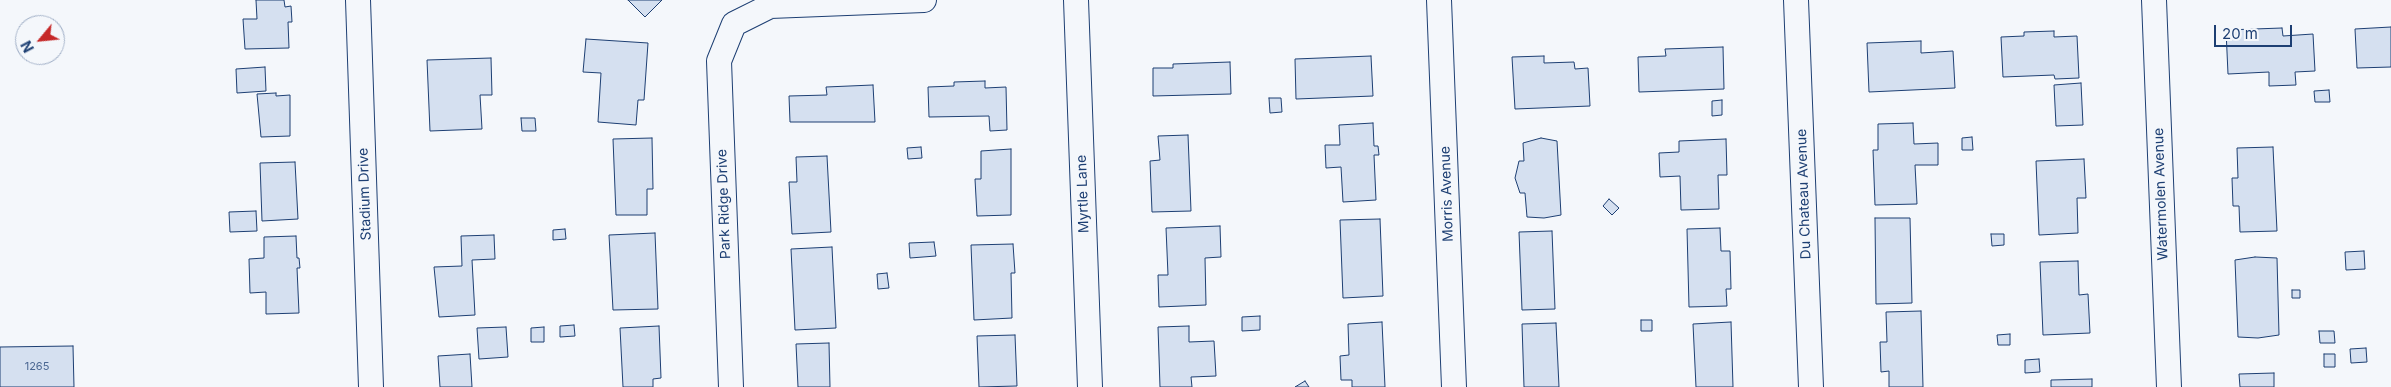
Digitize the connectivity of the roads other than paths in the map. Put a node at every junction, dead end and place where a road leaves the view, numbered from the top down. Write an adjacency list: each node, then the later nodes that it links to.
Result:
1 (358, 0): 7 (street, Stadium Drive)
2 (924, 0): 8 (street, Park Ridge Drive)
3 (1076, 0): 9 (street, Myrtle Lane)
4 (1439, 0): 10 (street, Morris Avenue)
5 (1796, 0): 11 (street, Du Chateau Avenue)
6 (2154, 0): 12 (street, Watermolen Avenue)
7 (371, 387)
8 (730, 387)
9 (1090, 387)
10 (1454, 387)
11 (1811, 387)
12 (2169, 387)

